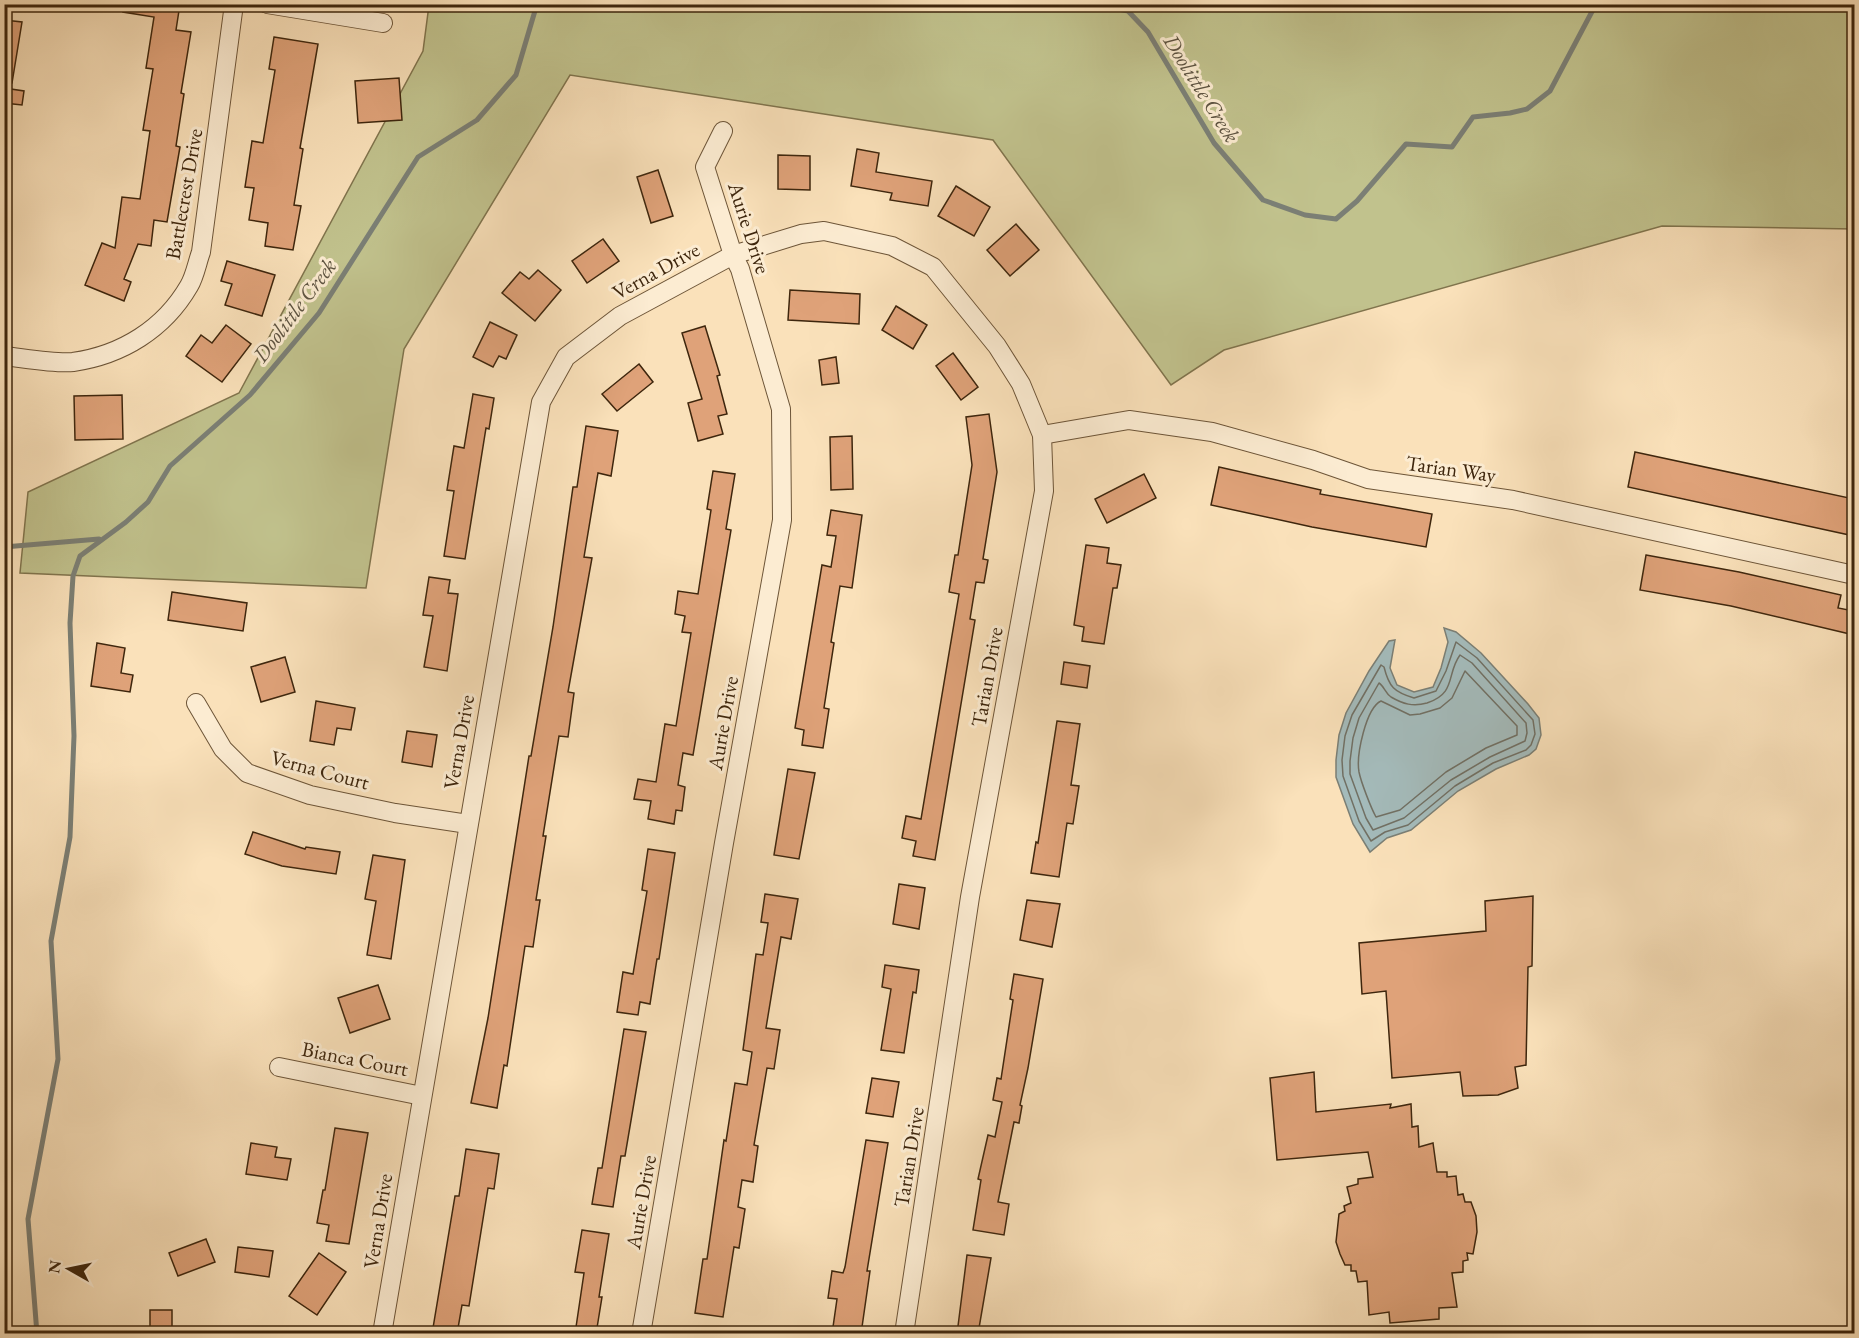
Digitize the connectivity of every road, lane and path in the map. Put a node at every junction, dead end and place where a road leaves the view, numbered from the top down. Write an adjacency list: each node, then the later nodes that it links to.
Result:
1 (234, 4): 6 (street, Battlecrest Drive)
2 (267, 4): 3 (street)
3 (383, 23)
4 (723, 131): 5 (street, Aurie Drive)
5 (733, 255): 7 (street, Tarian Drive); 10 (street, Verna Drive); 14 (street, Aurie Drive)
6 (4, 356)
7 (1042, 435): 8 (street, Tarian Way); 15 (street, Tarian Drive)
8 (1854, 575)
9 (196, 703): 10 (street, Verna Court)
10 (468, 824): 12 (street, Verna Drive)
11 (279, 1067): 12 (street, Bianca Court)
12 (422, 1096): 13 (street, Verna Drive)
13 (382, 1334)
14 (641, 1334)
15 (904, 1334)

